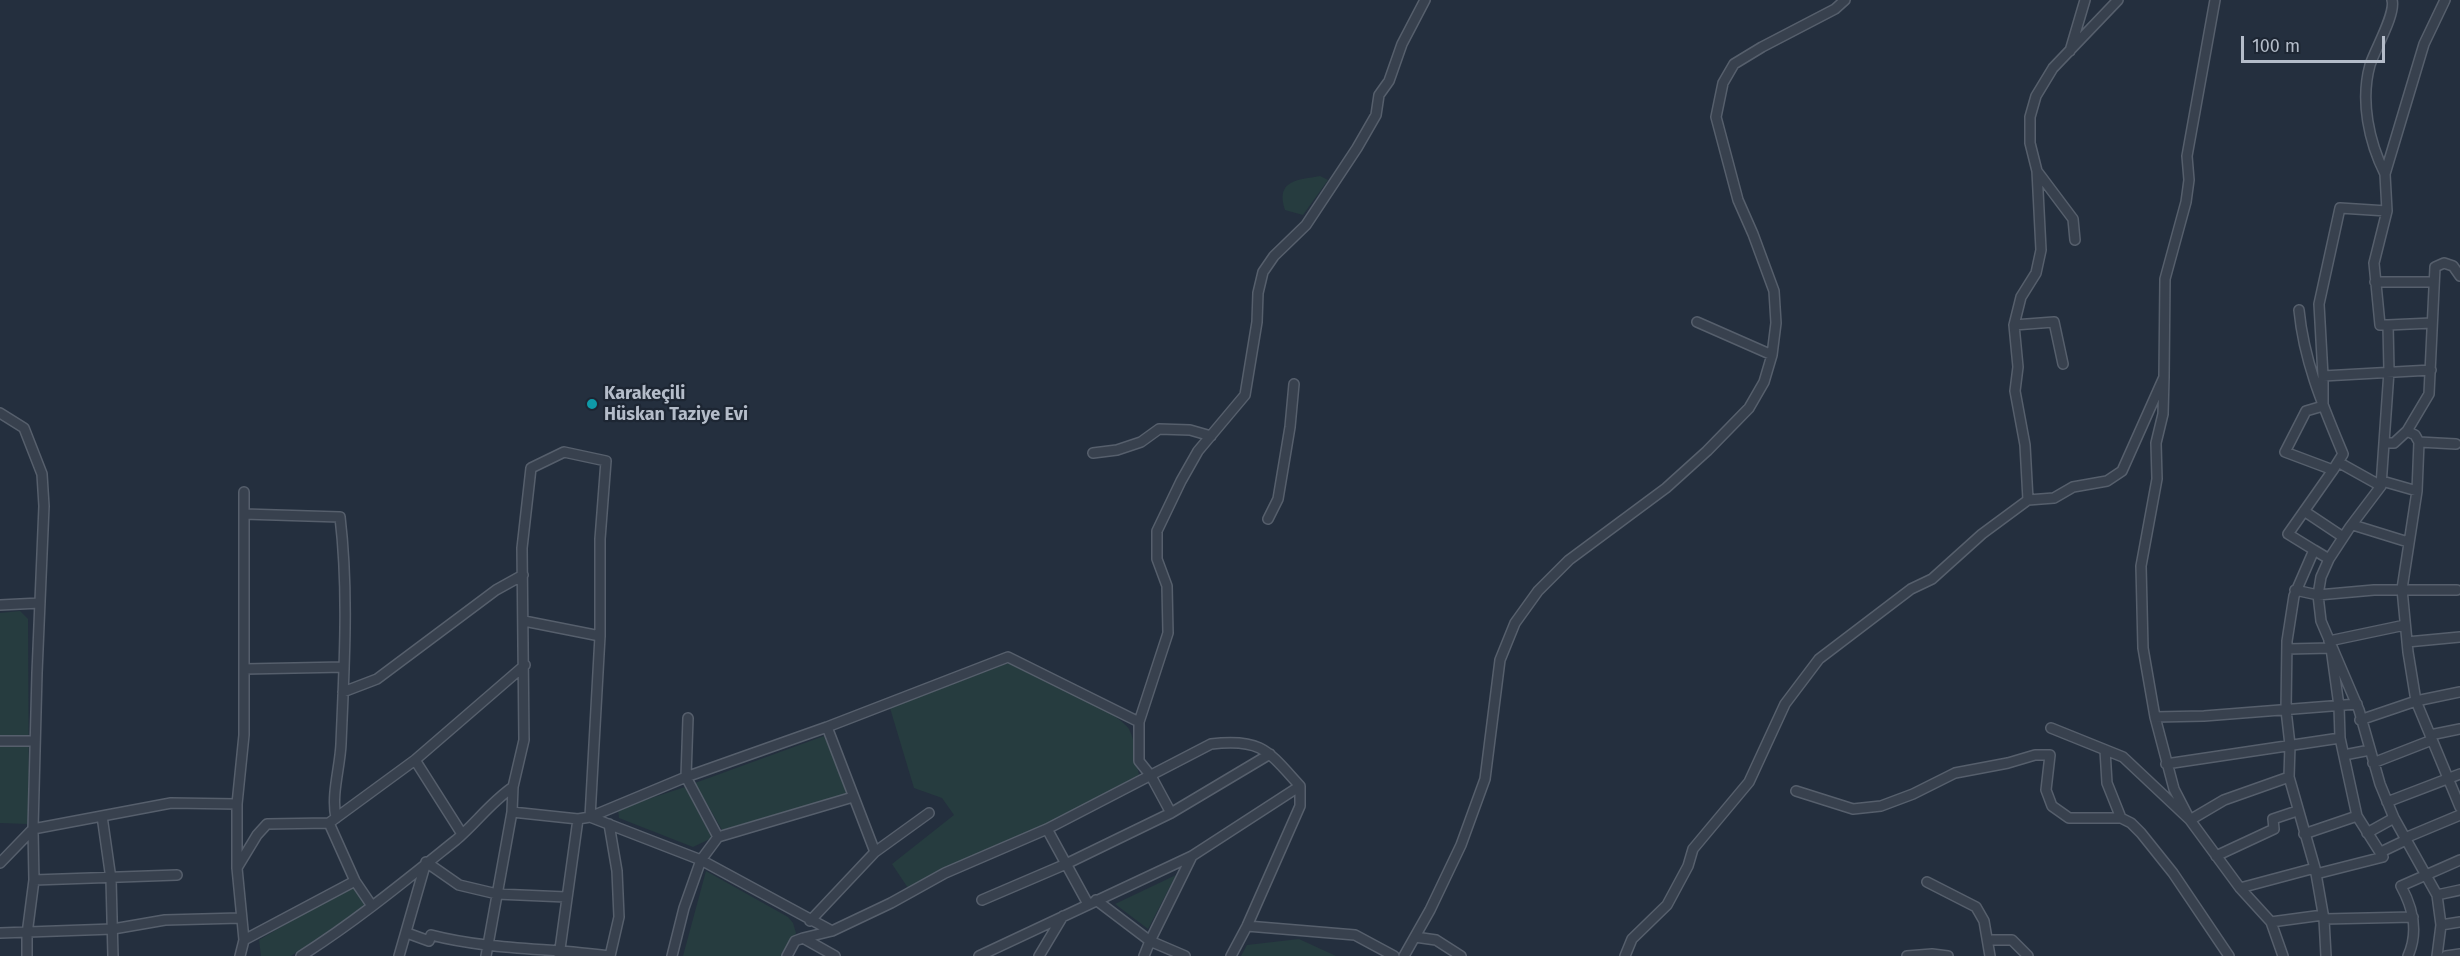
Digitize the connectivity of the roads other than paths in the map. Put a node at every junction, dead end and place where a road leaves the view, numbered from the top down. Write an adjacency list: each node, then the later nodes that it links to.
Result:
1 (1425, 0): 31 (street)
2 (1845, 0): 21 (street)
3 (2085, 0): 8 (street)
4 (2118, 0): 8 (street)
5 (2215, 0): 26 (street)
6 (2392, 0): 10 (street)
7 (2445, 0): 10 (street)
8 (2069, 53): 9 (street)
9 (2037, 171): 12 (street); 20 (street)
10 (2385, 174): 11 (street)
11 (2387, 211): 14 (street); 25 (street)
12 (2075, 240)
13 (2460, 276): 15 (street)
14 (2375, 282): 15 (street); 19 (street)
15 (2433, 282): 18 (street)
16 (2299, 309): 28 (street)
17 (1697, 322): 21 (street)
18 (2433, 322): 19 (street); 23 (street)
19 (2388, 325): 24 (street)
20 (2014, 326): 22 (street); 40 (street)
21 (1772, 355): 163 (street)
22 (2062, 364)
23 (2431, 370): 24 (street); 30 (street)
24 (2389, 371): 25 (street); 33 (street)
25 (2323, 376): 28 (street)
26 (2164, 377): 40 (street); 72 (street)
27 (1294, 384): 43 (street)
28 (2323, 406): 36 (street); 36 (street)
29 (0, 413): 54 (street)
30 (2407, 431): 32 (street); 33 (street)
31 (1211, 436): 35 (street); 75 (street)
32 (2419, 442): 34 (street); 38 (street)
33 (2384, 443): 37 (street)
34 (2456, 444)
35 (1093, 453)
36 (2336, 466): 37 (street); 41 (street)
37 (2382, 483): 38 (street); 44 (street)
38 (2417, 491): 46 (street)
39 (244, 492): 42 (street)
40 (2028, 500): 190 (street)
41 (2304, 511): 45 (street); 47 (street)
42 (244, 514): 64 (street); 65 (street)
43 (1268, 519)
44 (2353, 525): 45 (street); 46 (street)
45 (2343, 537): 48 (street)
46 (2408, 542): 50 (street)
47 (2314, 550): 48 (street); 52 (street)
48 (2329, 559): 53 (street)
49 (523, 575): 56 (street); 58 (street); 66 (street)
50 (2402, 589): 51 (street); 53 (street); 57 (street)
51 (2457, 590)
52 (2295, 591): 53 (street); 62 (street)
53 (2318, 594): 61 (street)
54 (40, 603): 55 (street); 82 (street)
55 (0, 605)
56 (524, 621): 58 (street); 63 (street)
57 (2405, 625): 60 (street); 61 (street)
58 (600, 636): 110 (street)
59 (2460, 637): 60 (street)
60 (2407, 642): 68 (street)
61 (2330, 644): 62 (street); 69 (street); 70 (street)
62 (2287, 649): 71 (street)
63 (525, 665): 88 (street); 97 (street)
64 (344, 667): 65 (street); 66 (street)
65 (246, 669): 101 (street)
66 (343, 692): 114 (street)
67 (2460, 692): 68 (street)
68 (2416, 701): 74 (street); 80 (street)
69 (2356, 704): 70 (street); 74 (street)
70 (2339, 706): 71 (street); 79 (street)
71 (2286, 710): 72 (street); 83 (street)
72 (2155, 717): 89 (street)
73 (688, 718): 93 (street)
74 (2360, 720): 85 (street)
75 (1139, 722): 76 (street); 92 (street)
76 (827, 727): 93 (street); 99 (street)
77 (2051, 728): 84 (street)
78 (2460, 729): 80 (street)
79 (2340, 738): 83 (street); 87 (street)
80 (2431, 738): 90 (street); 95 (street)
81 (0, 741): 82 (street)
82 (35, 741): 117 (street)
83 (2290, 745): 89 (street); 94 (street)
84 (2105, 750): 111 (street); 115 (street)
85 (2370, 750): 87 (street); 90 (street)
86 (1270, 754): 92 (street); 96 (street); 106 (street)
87 (2344, 755): 109 (street)
88 (415, 760): 114 (street); 120 (street)
89 (2166, 764): 115 (street)
90 (2373, 764): 100 (street)
91 (2460, 774): 95 (street)
92 (1151, 776): 106 (street); 118 (street)
93 (686, 777): 110 (street); 122 (street)
94 (2289, 777): 103 (street); 115 (street)
95 (2448, 777): 100 (street); 102 (street)
96 (1300, 786): 126 (street); 157 (street)
97 (513, 787): 104 (street); 120 (street)
98 (1796, 791): 111 (street)
99 (853, 797): 122 (street); 124 (street)
100 (2387, 802): 112 (street)
101 (237, 804): 108 (street); 133 (street)
102 (2460, 807)
103 (2297, 811): 121 (street); 127 (street)
104 (512, 812): 113 (street); 143 (street)
105 (929, 813): 124 (street)
106 (1171, 813): 132 (street)
107 (2460, 815): 123 (street)
108 (102, 816): 117 (street); 137 (street)
109 (2358, 816): 119 (street); 121 (street)
110 (590, 817): 113 (street); 116 (street)
111 (2121, 818): 195 (street)
112 (2394, 818): 119 (street); 123 (street)
113 (578, 819): 145 (street)
114 (332, 820): 133 (street); 139 (street)
115 (2190, 820): 127 (street)
116 (609, 824): 128 (street); 178 (street)
117 (33, 829): 131 (street); 138 (street)
118 (1047, 829): 132 (street); 159 (street)
119 (2367, 833): 125 (street)
120 (462, 834): 130 (street)
121 (2304, 834): 134 (street)
122 (717, 837): 128 (street)
123 (2405, 839): 125 (street); 135 (street)
124 (875, 852): 153 (street)
125 (2381, 852): 134 (street)
126 (1192, 856): 147 (street); 167 (street)
127 (2216, 856): 141 (street)
128 (701, 860): 153 (street); 179 (street)
129 (2460, 860): 135 (street)
130 (426, 862): 143 (street); 148 (street); 161 (street)
131 (0, 863)
132 (1066, 864): 146 (street); 147 (street)
133 (237, 868): 152 (street)
134 (2315, 871): 141 (street); 150 (street)
135 (2426, 873): 144 (street); 151 (street)
136 (177, 875): 137 (street)
137 (111, 879): 138 (street); 158 (street)
138 (34, 880): 162 (street)
139 (356, 881): 148 (street); 165 (street)
140 (1927, 882): 166 (street)
141 (2240, 888): 154 (street)
142 (2460, 890): 144 (street)
143 (497, 894): 145 (street); 168 (street)
144 (2437, 895): 156 (street)
145 (566, 897): 169 (street)
146 (982, 900)
147 (1092, 902): 149 (street); 167 (street)
148 (372, 906): 170 (street)
149 (1063, 916): 182 (street); 183 (street)
150 (2324, 917): 151 (street); 154 (street); 197 (street)
151 (2413, 917): 198 (street)
152 (240, 918): 158 (street); 165 (street)
153 (810, 921): 159 (street)
154 (2271, 922): 196 (street)
155 (2460, 922): 156 (street)
156 (2441, 925): 199 (street)
157 (1247, 926): 186 (street); 187 (street)
158 (113, 929): 162 (street); 174 (street)
159 (832, 931): 164 (street)
160 (0, 933): 162 (street)
161 (407, 933): 168 (street); 177 (street)
162 (27, 934): 173 (street)
163 (1415, 937): 188 (street); 189 (street)
164 (803, 938): 180 (street); 181 (street)
165 (244, 940): 175 (street)
166 (1989, 940): 193 (street); 194 (street)
167 (1150, 941): 184 (street); 185 (street)
168 (487, 951): 169 (street)
169 (559, 953): 178 (street)
170 (305, 954): 176 (street)
171 (2460, 954): 200 (street)
172 (1931, 955): 191 (street); 192 (street)
173 (27, 956)
174 (113, 956)
175 (240, 956)
176 (321, 956)
177 (399, 956)
178 (609, 956)
179 (672, 956)
180 (787, 956)
181 (835, 956)
182 (979, 956)
183 (1039, 956)
184 (1144, 956)
185 (1185, 956)
186 (1231, 956)
187 (1394, 956)
188 (1404, 956)
189 (1461, 956)
190 (1625, 956)
191 (1907, 956)
192 (1948, 956)
193 (1990, 956)
194 (2028, 956)
195 (2229, 956)
196 (2283, 956)
197 (2326, 956)
198 (2408, 956)
199 (2437, 956)
200 (2446, 956)

